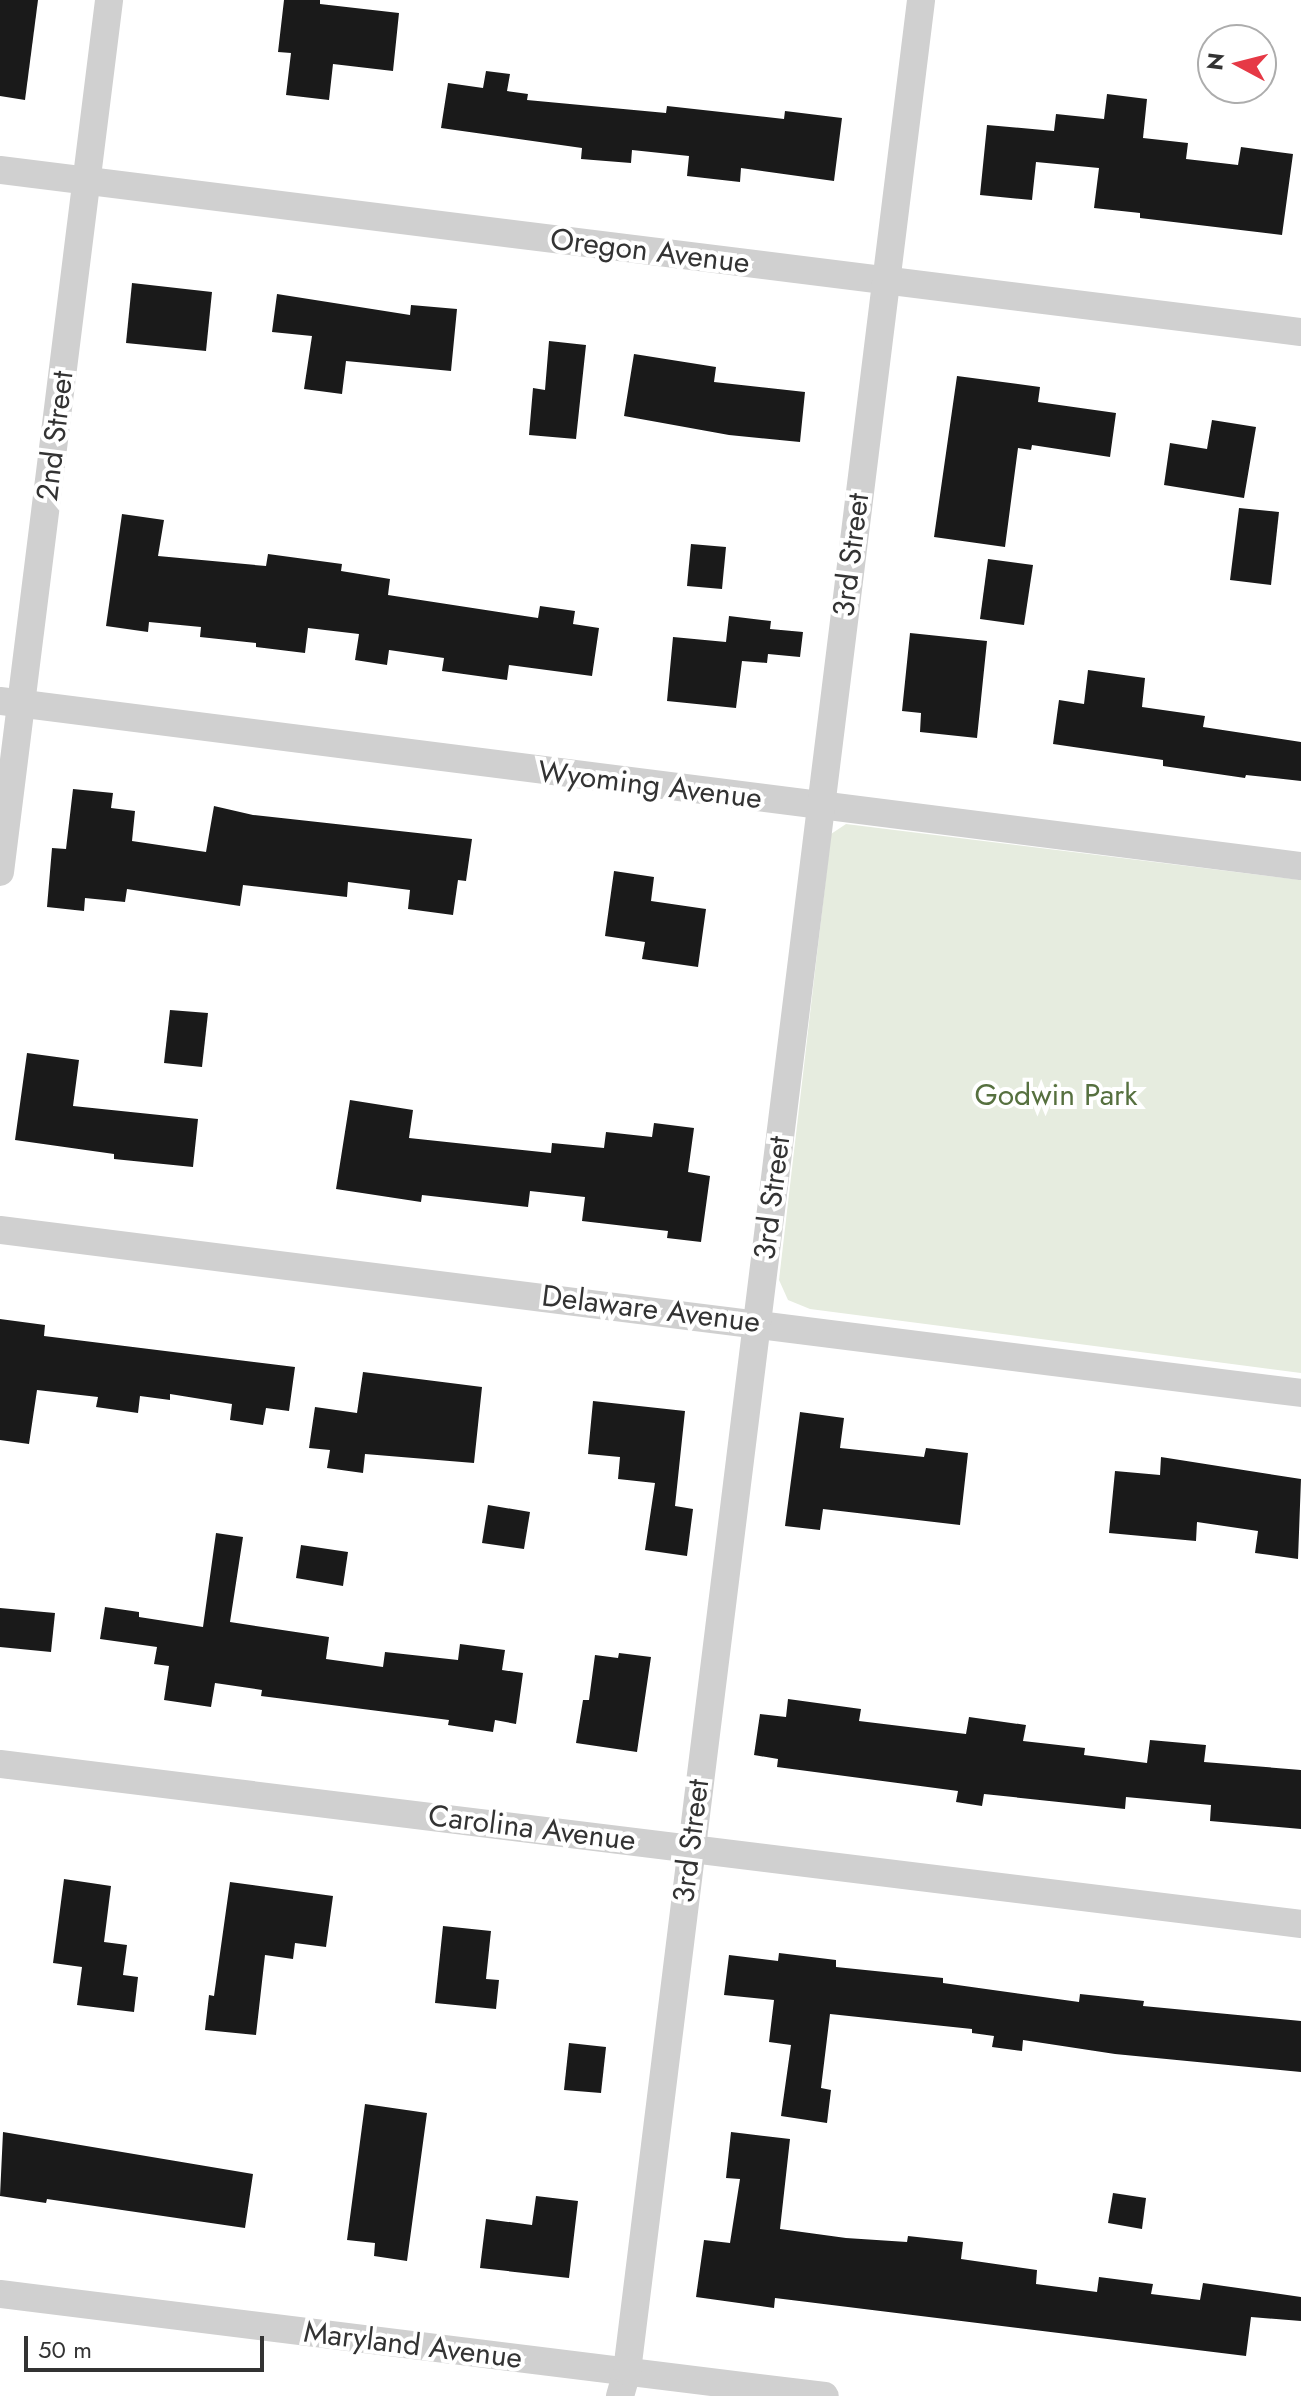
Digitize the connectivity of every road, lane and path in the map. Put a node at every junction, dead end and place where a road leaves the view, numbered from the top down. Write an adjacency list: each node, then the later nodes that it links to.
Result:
1 (109, 0): 4 (street, 2nd Street)
2 (921, 0): 5 (street, 3rd Street)
3 (0, 170): 4 (street, Oregon Avenue)
4 (87, 181): 5 (street, Oregon Avenue); 7 (street, 2nd Street)
5 (885, 280): 6 (street, Oregon Avenue); 8 (street, 3rd Street)
6 (1301, 332)
7 (11, 702): 8 (street, Wyoming Avenue); 10 (street, 2nd Street)
8 (820, 807): 9 (street, Wyoming Avenue); 12 (street, 3rd Street)
9 (1301, 866)
10 (0, 872)
11 (0, 1230): 12 (street, Delaware Avenue)
12 (757, 1322): 13 (street, Delaware Avenue); 15 (street, 3rd Street)
13 (1301, 1393)
14 (0, 1764): 15 (street, Carolina Avenue)
15 (690, 1848): 16 (street, Carolina Avenue); 18 (street, 3rd Street)
16 (1301, 1924)
17 (0, 2294): 18 (street, Maryland Avenue)
18 (624, 2384): 19 (street, Maryland Avenue)
19 (825, 2396)

